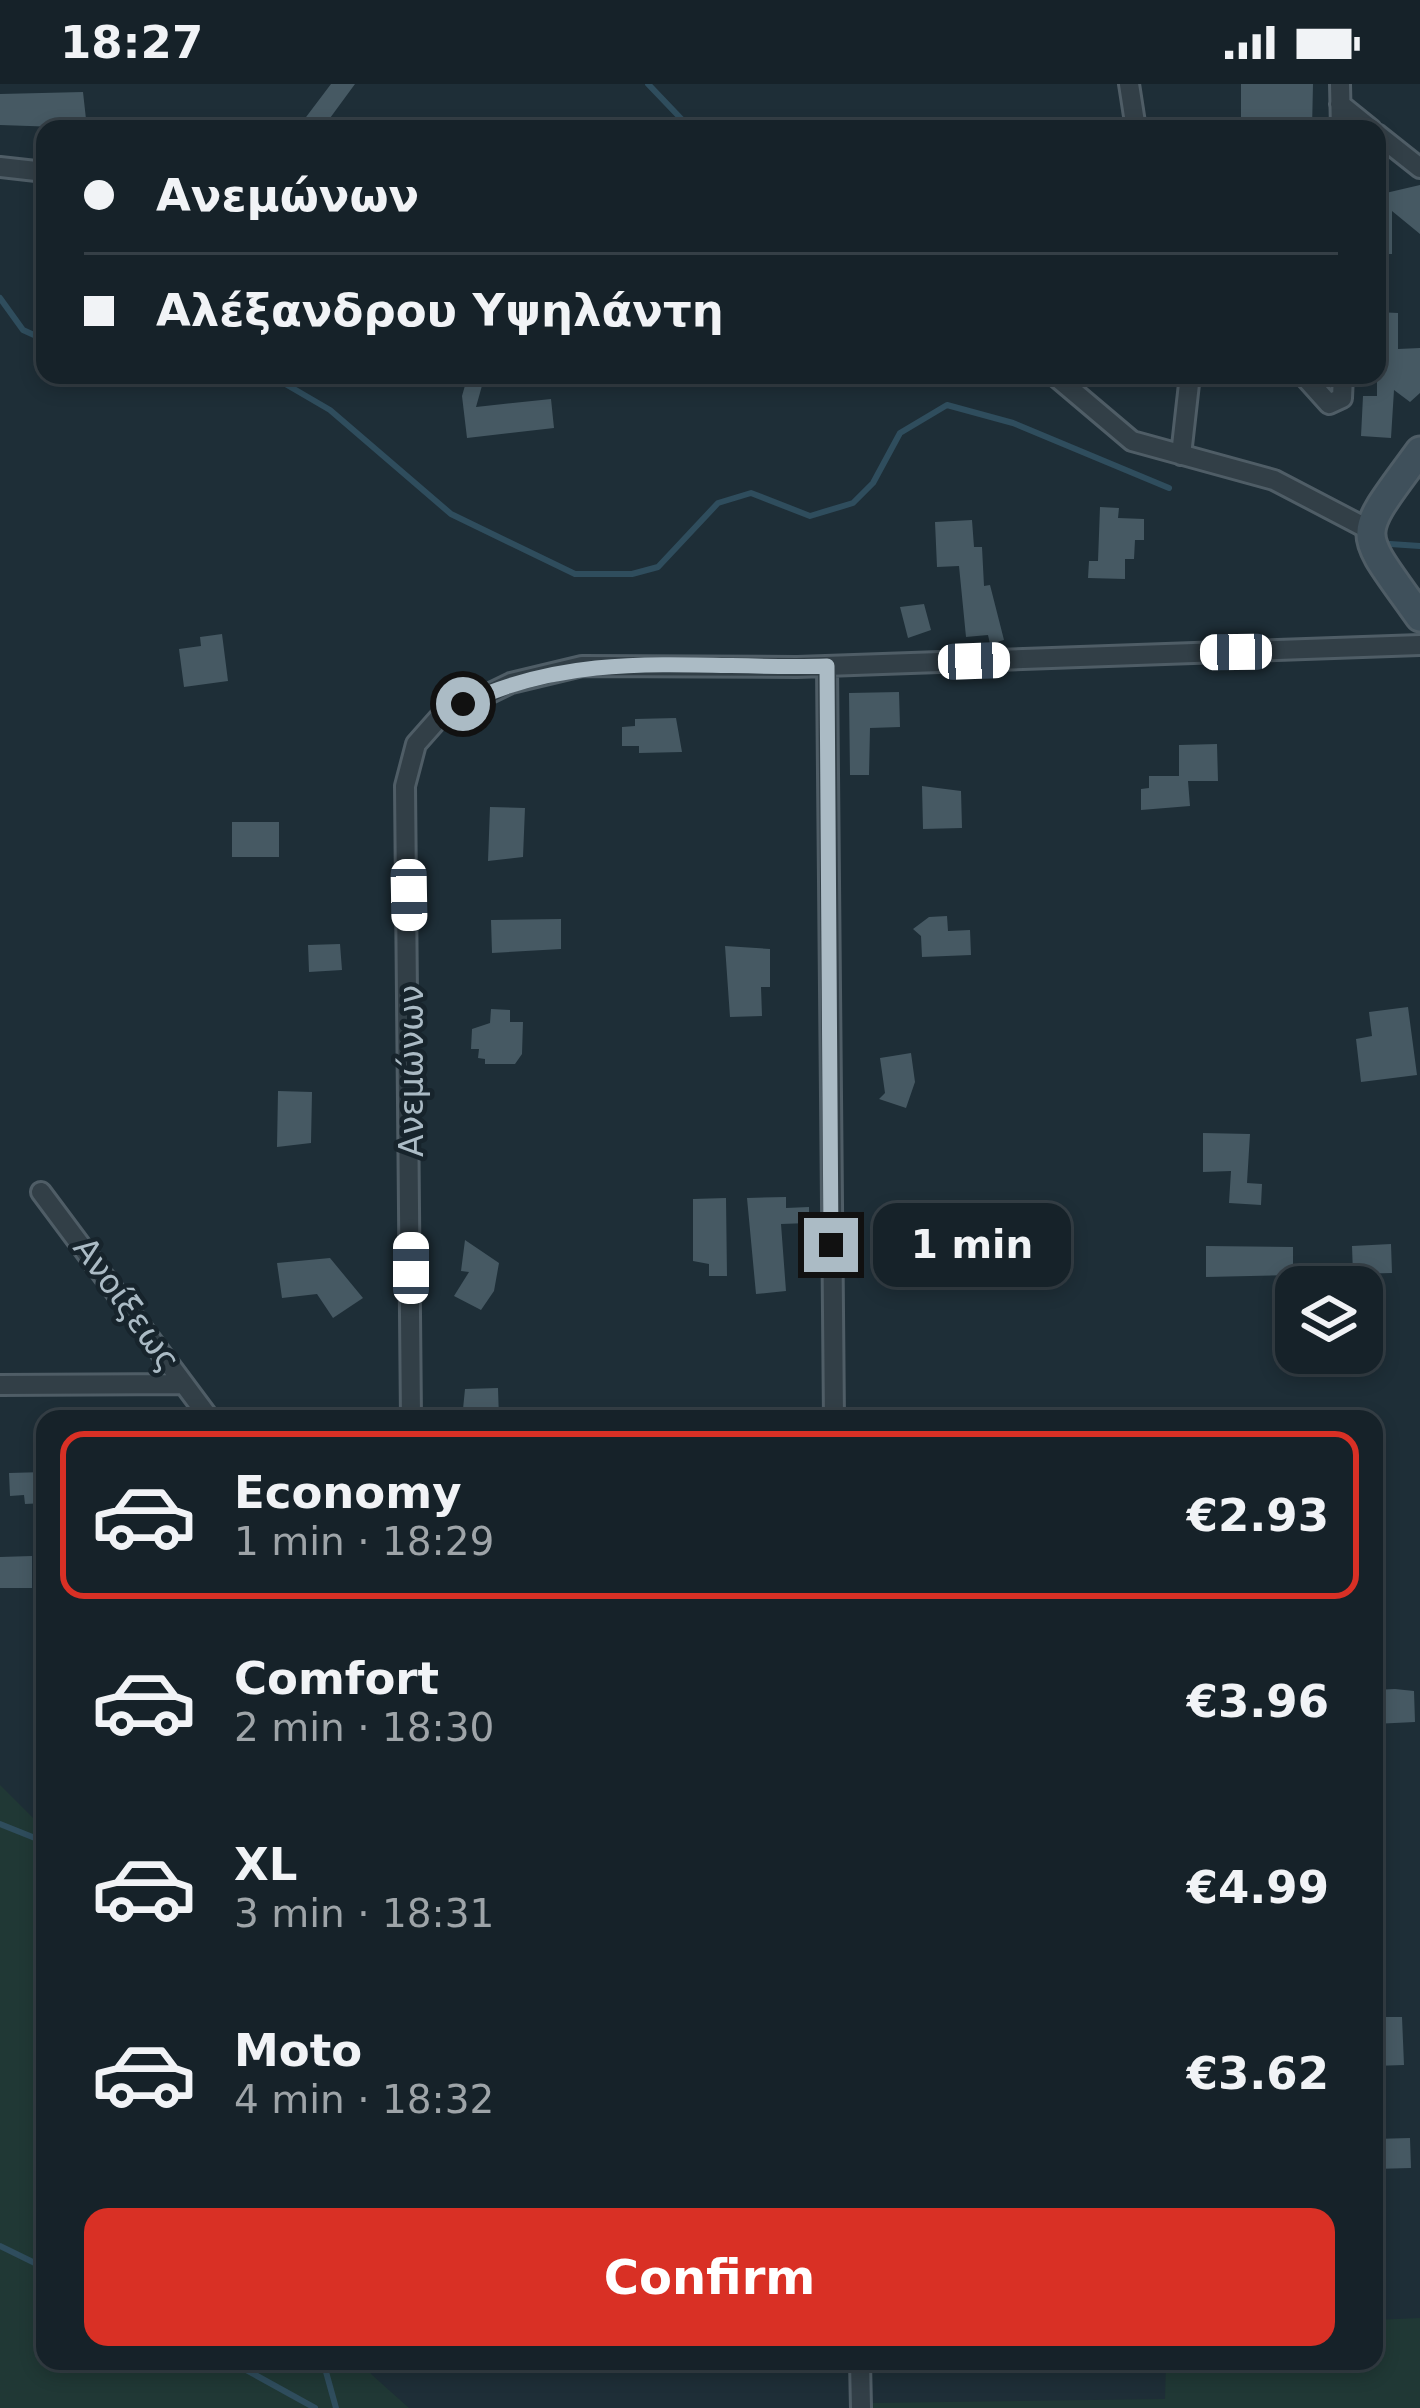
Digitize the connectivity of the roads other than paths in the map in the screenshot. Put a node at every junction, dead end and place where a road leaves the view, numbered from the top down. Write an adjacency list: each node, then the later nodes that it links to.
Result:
1 (1129, 84): 3 (street)
2 (1340, 94): 4 (street)
3 (1135, 120)
4 (1364, 120)
5 (1386, 141): 7 (street)
6 (0, 167): 8 (street)
7 (1420, 169)
8 (36, 171)
9 (1064, 384): 14 (street)
10 (1189, 384): 14 (street)
11 (1310, 384): 12 (street)
12 (1343, 384)
13 (1420, 451): 15 (street)
14 (1180, 455): 15 (street)
15 (1369, 536): 16 (street)
16 (1420, 617)
17 (1420, 645): 18 (street, Ανεμώνων)
18 (827, 666): 23 (street, Ανεμώνων); 24 (street)
19 (41, 1192): 20 (street, Ανοίξεως)
20 (184, 1384): 21 (street); 22 (street, Ανοίξεως)
21 (0, 1385)
22 (203, 1410)
23 (411, 1410)
24 (834, 1410)
25 (860, 2370): 26 (street)
26 (860, 2408)

